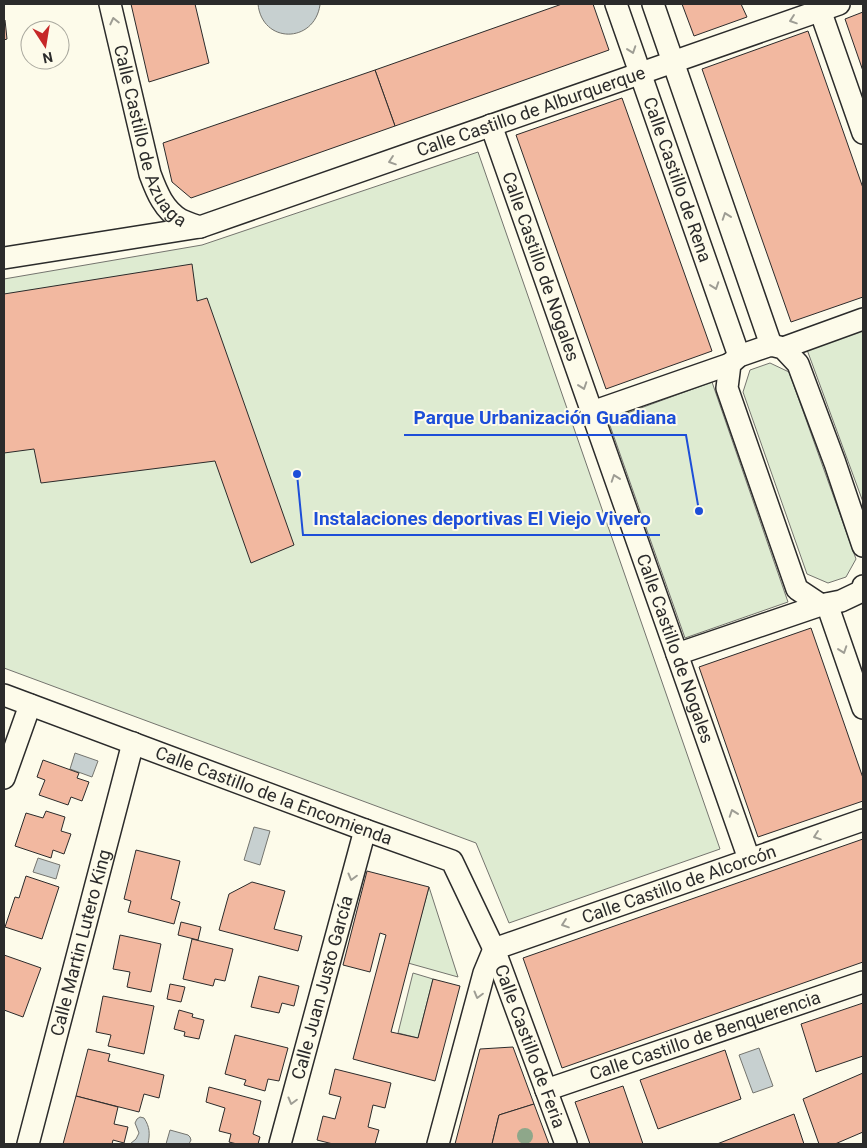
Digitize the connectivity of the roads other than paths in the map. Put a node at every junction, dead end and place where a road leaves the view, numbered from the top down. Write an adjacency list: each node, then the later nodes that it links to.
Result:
1 (110, 4): 10 (street, Calle Castillo de Azuaga, one-way to 1)
2 (616, 4): 6 (street, Calle Castillo de Rena, one-way to 6)
3 (653, 4): 5 (street, Calle Castillo de Rena)
4 (829, 7): 5 (street, Calle Castillo de Alburquerque, one-way to 5); 8 (street)
5 (673, 62): 6 (street, Calle Castillo de Alburquerque); 13 (street, Calle Castillo de Rena, one-way to 5)
6 (640, 73): 7 (street, Calle Castillo de Alburquerque); 14 (street, Calle Castillo de Rena, one-way to 14)
7 (492, 125): 9 (street, Calle Castillo de Alburquerque, one-way to 9); 15 (street, Calle Castillo de Nogales, one-way to 15)
8 (863, 133)
9 (223, 220): 10 (street, Calle Castillo de Azuaga)
10 (200, 227): 11 (street)
11 (4, 258)
12 (863, 319): 13 (street)
13 (777, 346): 14 (street); 16 (street)
14 (735, 360): 15 (street); 18 (street)
15 (592, 412): 19 (street, Calle Castillo de Nogales, one-way to 15)
16 (863, 546)
17 (862, 594): 18 (street)
18 (824, 604): 19 (street); 22 (street, one-way to 22)
19 (677, 654): 27 (street, Calle Castillo de Nogales, one-way to 19)
20 (4, 695): 21 (street, Calle Castillo de la Encomienda)
21 (30, 705): 23 (street, Calle Castillo de la Encomienda); 24 (street)
22 (863, 708)
23 (133, 744): 26 (street, Calle Castillo de la Encomienda); 31 (street, Calle Martin Lutero King)
24 (4, 778)
25 (863, 820): 27 (street, Calle Castillo de Alcorcón, one-way to 27)
26 (365, 830): 28 (street, Calle Castillo de la Encomienda); 32 (street, Calle Juan Justo García, one-way to 32)
27 (749, 859): 28 (street, Calle Castillo de Alcorcón, one-way to 28)
28 (494, 949): 30 (street, Calle Castillo de Feria); 33 (street, one-way to 33)
29 (863, 982): 30 (street, Calle Castillo de Benquerencia)
30 (546, 1090): 34 (street, Calle Castillo de Feria)
31 (28, 1144)
32 (280, 1144)
33 (438, 1144)
34 (566, 1144)

